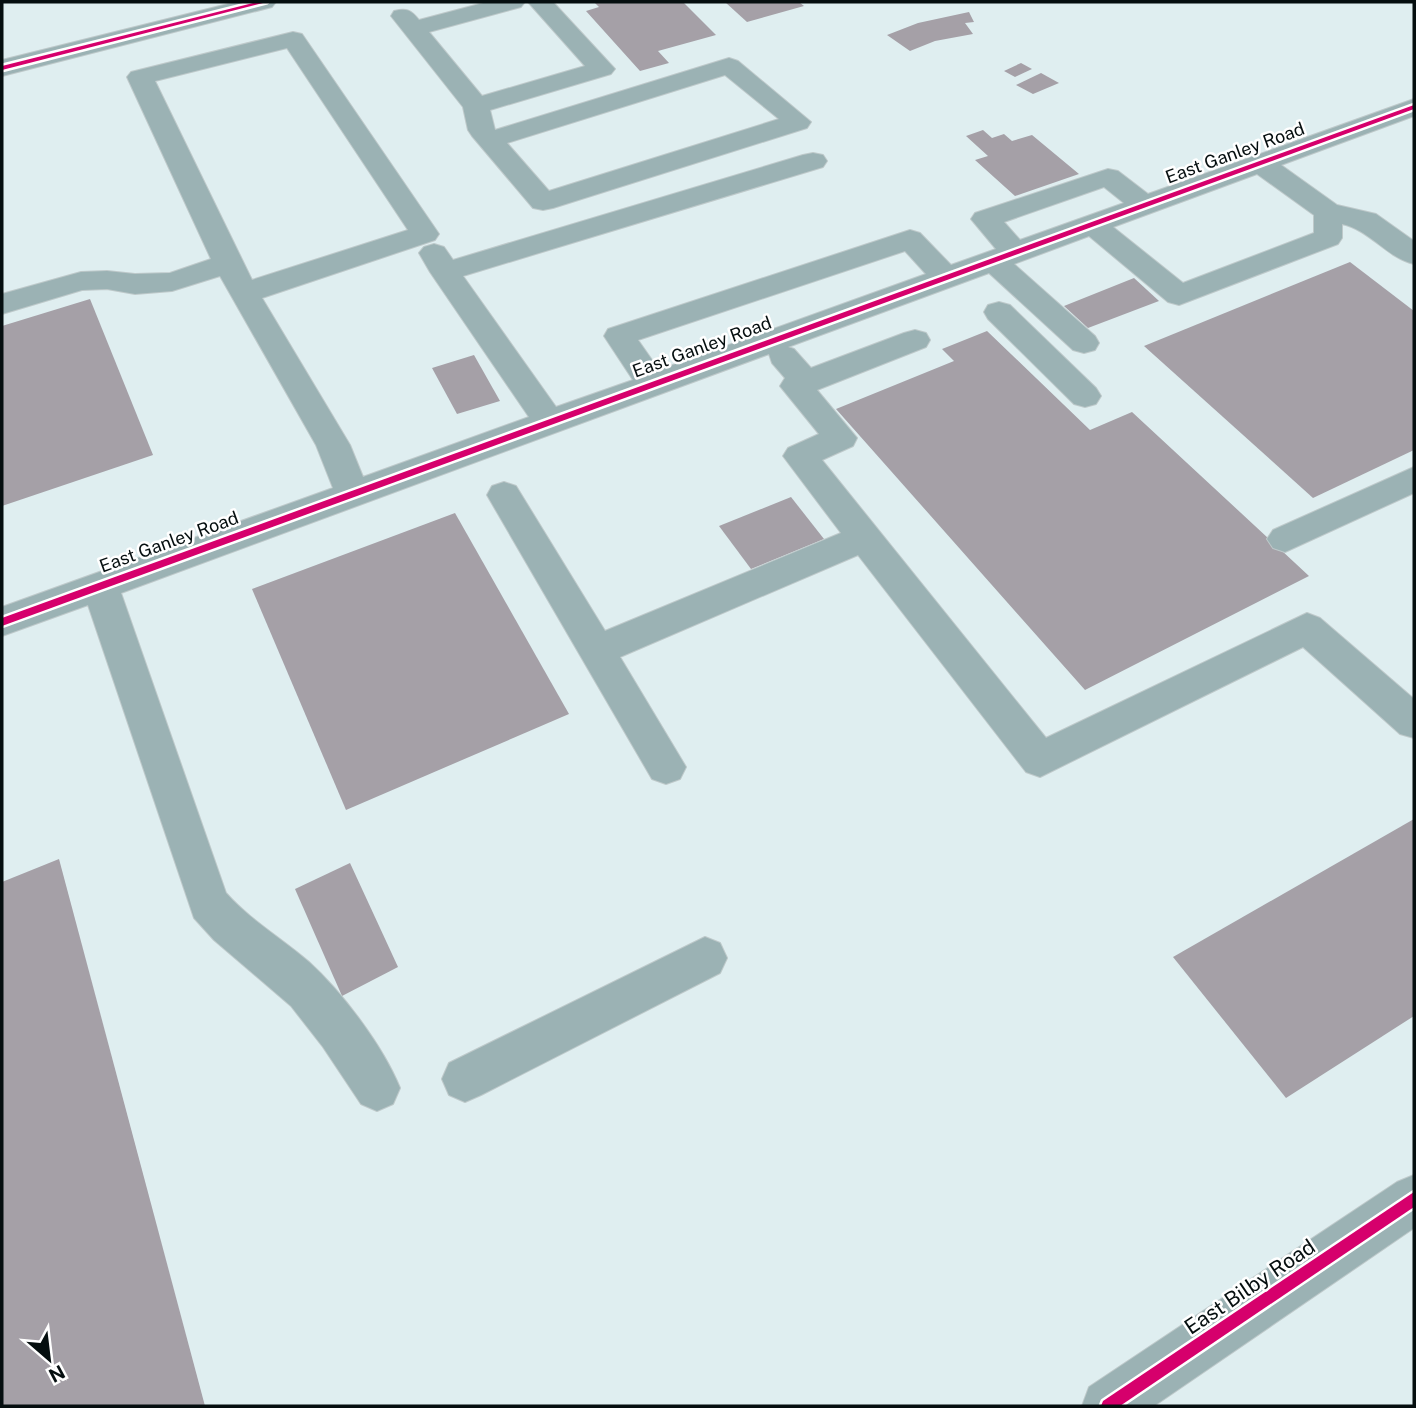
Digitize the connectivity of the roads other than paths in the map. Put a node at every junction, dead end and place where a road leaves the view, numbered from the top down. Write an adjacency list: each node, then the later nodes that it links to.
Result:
1 (264, 2): 4 (street)
2 (513, 2): 8 (street)
3 (540, 2): 8 (street)
4 (235, 5): 5 (street)
5 (120, 38): 6 (street); 7 (street)
6 (2, 68)
7 (141, 77): 16 (street); 19 (street)
8 (476, 106): 10 (street)
9 (1414, 107): 12 (street, East Ganley Road)
10 (490, 140): 10 (street)
11 (813, 161): 20 (street)
12 (1259, 163): 13 (street, East Ganley Road); 14 (street)
13 (1144, 205): 15 (street, East Ganley Road); 18 (street)
14 (1328, 212): 15 (street); 17 (street)
15 (1092, 223): 18 (street, East Ganley Road)
16 (425, 234): 20 (street); 22 (street)
17 (1414, 255)
18 (1003, 256): 21 (street, East Ganley Road); 27 (street)
19 (228, 264): 22 (street); 23 (street)
20 (445, 272): 31 (street)
21 (946, 277): 26 (street, East Ganley Road); 28 (street)
22 (245, 293): 33 (street)
23 (2, 304)
24 (999, 312): 30 (street)
25 (915, 340): 26 (street)
26 (770, 341): 28 (street, East Ganley Road)
27 (1084, 343)
28 (652, 384): 31 (street, East Ganley Road)
29 (796, 386): 35 (street)
30 (1085, 396)
31 (549, 421): 33 (street, East Ganley Road)
32 (1414, 479): 36 (street)
33 (352, 493): 37 (street, East Ganley Road)
34 (504, 495): 39 (street)
35 (864, 538): 39 (street); 40 (street)
36 (1285, 539)
37 (100, 586): 38 (street, East Ganley Road); 44 (street)
38 (2, 622)
39 (596, 651): 41 (street)
40 (1414, 722)
41 (666, 767)
42 (705, 958): 43 (street)
43 (465, 1079)
44 (377, 1088)
45 (1414, 1199): 46 (street, East Bilby Road)
46 (1108, 1406)

